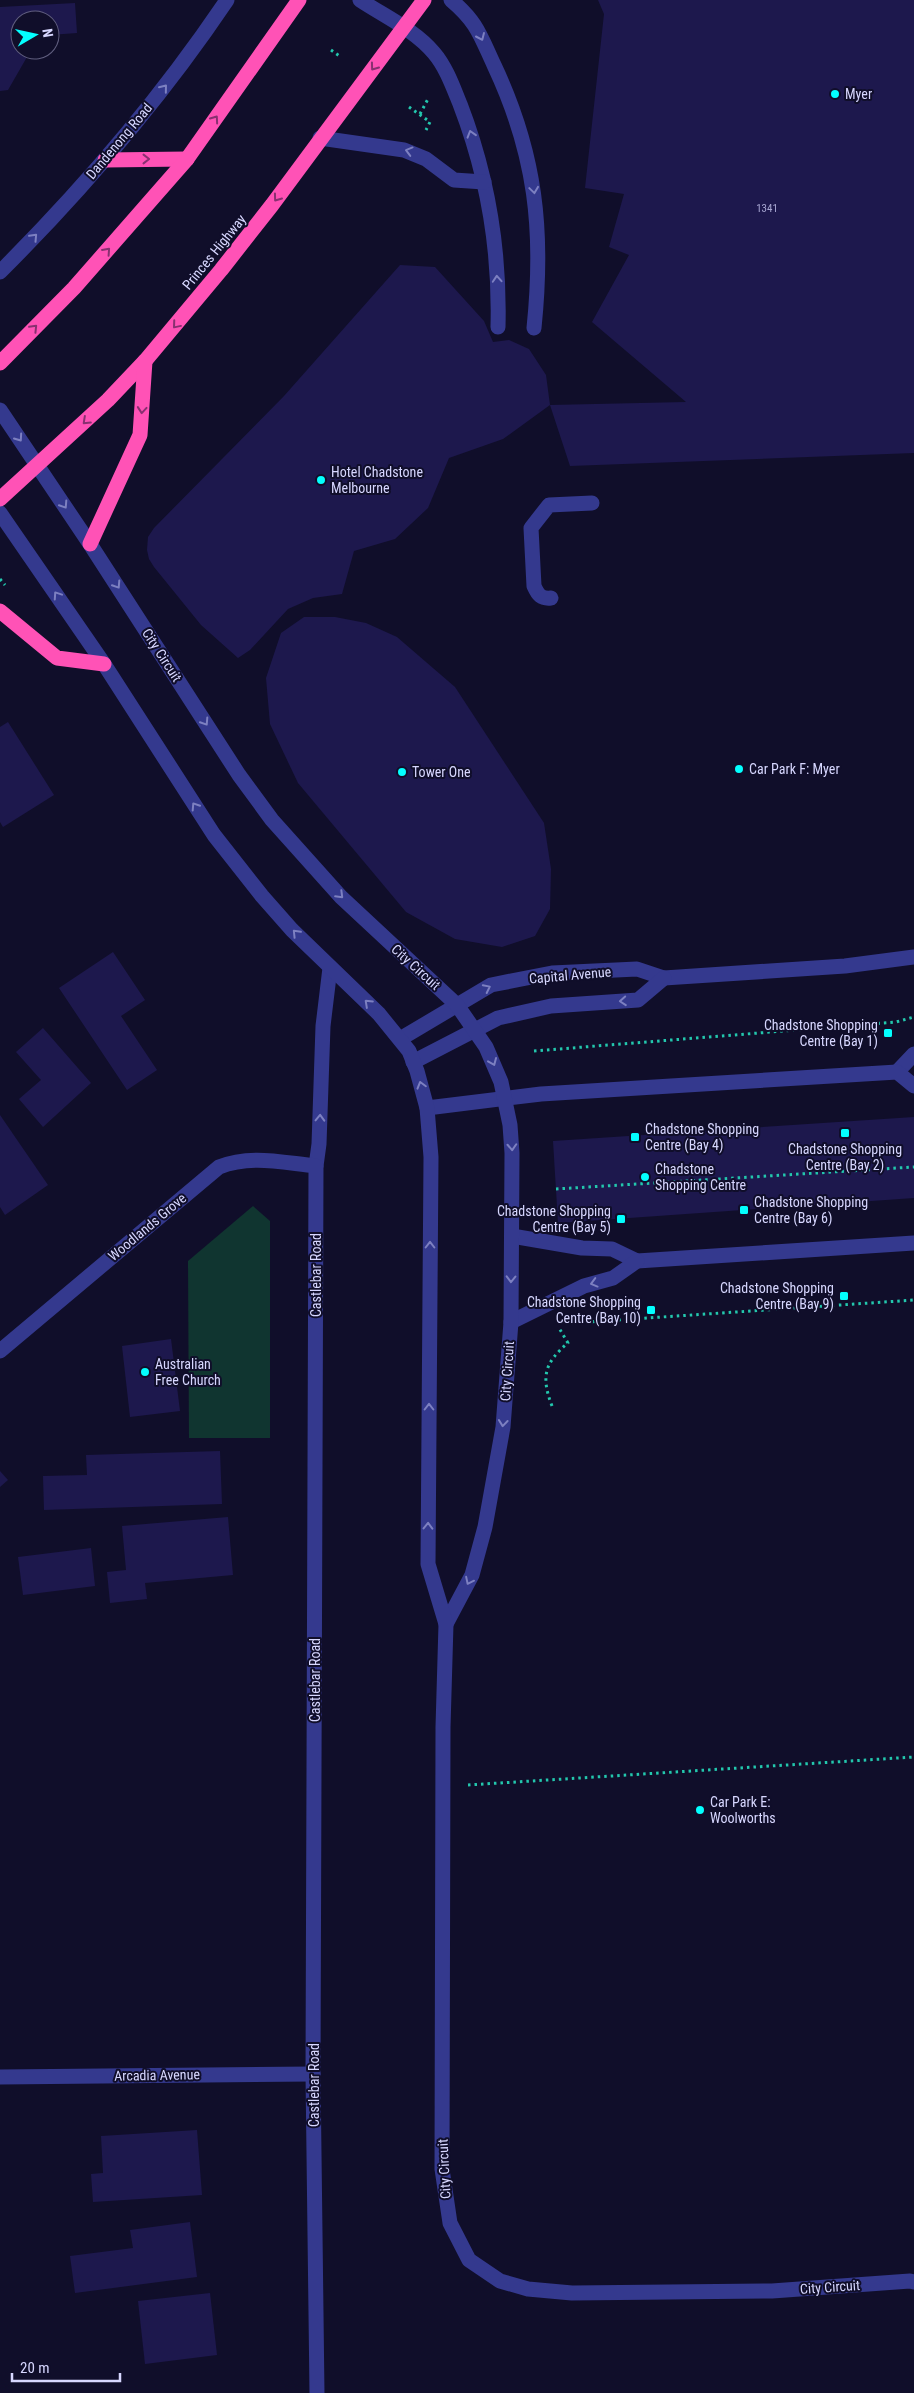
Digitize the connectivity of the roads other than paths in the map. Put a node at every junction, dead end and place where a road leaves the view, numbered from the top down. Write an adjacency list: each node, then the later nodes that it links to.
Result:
1 (227, 0): 9 (street, Dandenong Road, one-way to 1)
2 (299, 0): 8 (highway, one-way to 2)
3 (360, 0): 6 (street)
4 (424, 0): 6 (highway, Princes Highway)
5 (451, 0): 13 (street, one-way to 13)
6 (402, 27): 7 (highway, Princes Highway, one-way to 7); 10 (street, one-way to 6)
7 (320, 138): 10 (street, one-way to 7); 14 (highway, Princes Highway, one-way to 14)
8 (186, 159): 9 (highway, one-way to 8); 15 (highway, one-way to 8)
9 (105, 160): 11 (street, Dandenong Road, one-way to 9)
10 (484, 182): 12 (street, one-way to 10)
11 (0, 272)
12 (498, 327)
13 (534, 328)
14 (146, 361): 17 (highway, Princes Highway, one-way to 17); 21 (highway, one-way to 21)
15 (0, 363)
16 (0, 410): 17 (street, City Circuit, one-way to 17)
17 (39, 465): 18 (highway, Princes Highway); 21 (street, City Circuit, one-way to 21)
18 (0, 500)
19 (592, 503): 22 (street)
20 (0, 513): 24 (street, City Circuit, one-way to 20)
21 (90, 544): 28 (street, City Circuit, one-way to 28)
22 (551, 598)
23 (0, 611): 24 (highway)
24 (104, 664): 26 (street, City Circuit, one-way to 24)
25 (914, 956): 27 (street, Capital Avenue)
26 (330, 968): 30 (street, City Circuit, one-way to 26); 37 (street, Castlebar Road, one-way to 26)
27 (664, 978): 28 (street, Capital Avenue, one-way to 27); 29 (street, one-way to 29)
28 (457, 1006): 29 (street, City Circuit); 30 (street, Capital Avenue)
29 (474, 1029): 32 (street); 35 (street, City Circuit, one-way to 35)
30 (400, 1039): 32 (street, City Circuit)
31 (914, 1054): 33 (street)
32 (414, 1062): 36 (street, City Circuit, one-way to 32)
33 (897, 1072): 34 (street); 35 (street)
34 (914, 1086)
35 (506, 1098): 36 (street); 38 (street, City Circuit, one-way to 38)
36 (427, 1108): 43 (street, City Circuit, one-way to 36)
37 (316, 1166): 42 (street, Woodlands Grove); 44 (street, Castlebar Road)
38 (512, 1236): 40 (street); 41 (street, City Circuit, one-way to 41)
39 (914, 1243): 40 (street)
40 (637, 1261): 41 (street, one-way to 41)
41 (511, 1322): 43 (street, City Circuit, one-way to 43)
42 (0, 1351)
43 (446, 1624): 46 (street, City Circuit)
44 (314, 2074): 45 (street, Arcadia Avenue); 47 (street, Castlebar Road)
45 (0, 2077)
46 (913, 2280)
47 (317, 2393)

